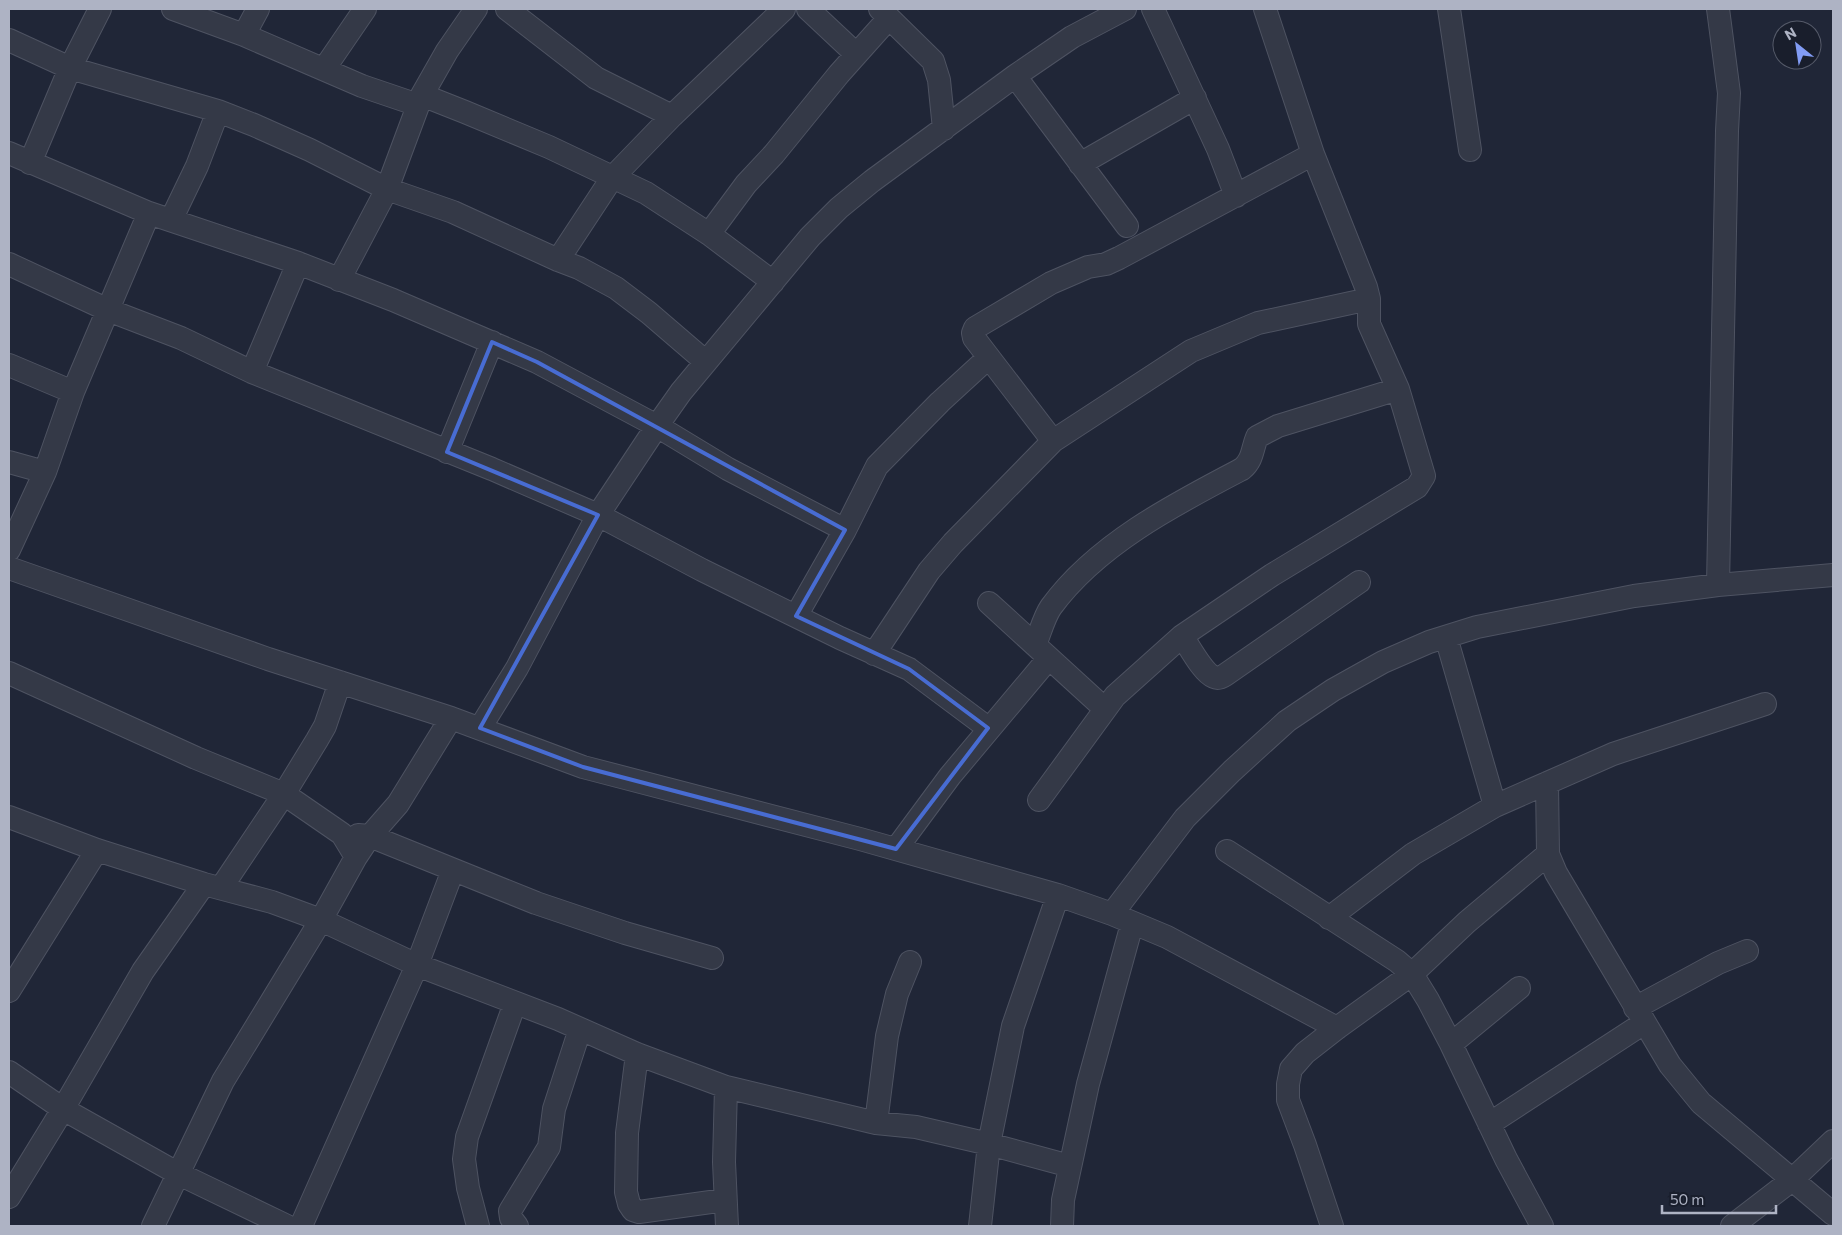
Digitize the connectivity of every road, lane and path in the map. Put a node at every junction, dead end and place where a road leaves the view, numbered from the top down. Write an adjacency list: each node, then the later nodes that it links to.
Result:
1 (100, 9): 18 (street)
2 (173, 9): 15 (street)
3 (258, 9): 15 (street)
4 (365, 9): 19 (street)
5 (476, 9): 22 (street)
6 (507, 9): 24 (street)
7 (784, 9): 24 (street)
8 (808, 9): 17 (street)
9 (1125, 9): 20 (street)
10 (1153, 9): 21 (street)
11 (1265, 9): 28 (street)
12 (1449, 9): 26 (street)
13 (1718, 9): 63 (street)
14 (885, 13): 17 (street); 25 (street)
15 (244, 35): 19 (street)
16 (9, 40): 18 (street)
17 (856, 54): 37 (street)
18 (70, 68): 23 (street); 29 (street)
19 (324, 69): 22 (street)
20 (1015, 76): 25 (street); 30 (street)
21 (1195, 98): 30 (street); 33 (street)
22 (420, 100): 31 (street); 32 (street)
23 (218, 111): 32 (street); 35 (street)
24 (672, 116): 31 (street)
25 (944, 129): 42 (street)
26 (1470, 150)
27 (9, 153): 29 (street)
28 (1313, 154): 33 (street); 43 (street)
29 (30, 163): 34 (street)
30 (1080, 164): 36 (street)
31 (612, 178): 37 (street); 38 (street)
32 (387, 189): 38 (street); 41 (street)
33 (1236, 196): 46 (street)
34 (149, 213): 35 (street); 44 (street)
35 (171, 220): 40 (street)
36 (1127, 226)
37 (709, 234): 42 (street)
38 (558, 260): 47 (street)
39 (9, 264): 44 (street)
40 (298, 264): 41 (street); 49 (street)
41 (339, 280): 45 (street)
42 (773, 282): 47 (street)
43 (1369, 299): 50 (street); 53 (street)
44 (108, 310): 49 (street); 51 (street)
45 (492, 342): 52 (street); 54 (street)
46 (988, 358): 53 (street); 58 (street)
47 (706, 362): 52 (street)
48 (9, 365): 51 (street)
49 (252, 372): 54 (street)
50 (1398, 388): 66 (street); 68 (street)
51 (73, 392): 56 (street)
52 (657, 426): 57 (street); 58 (street)
53 (1053, 441): 69 (street)
54 (447, 452): 57 (street)
55 (9, 462): 56 (street)
56 (44, 472): 59 (street)
57 (598, 515): 65 (street); 75 (street)
58 (845, 530): 65 (street)
59 (9, 550)
60 (9, 568): 71 (street)
61 (1833, 575): 63 (street)
62 (1359, 582): 66 (street)
63 (1718, 585): 67 (street)
64 (989, 603): 68 (street)
65 (796, 616): 69 (street)
66 (1182, 636): 73 (street)
67 (1446, 637): 80 (street); 92 (street)
68 (1042, 652): 73 (street); 76 (street)
69 (874, 654): 76 (street)
70 (9, 673): 78 (street)
71 (340, 682): 74 (street); 78 (street)
72 (1766, 704): 77 (street)
73 (1105, 709): 79 (street)
74 (451, 718): 75 (street); 83 (street)
75 (480, 728): 85 (street)
76 (988, 728): 85 (street)
77 (1547, 783): 80 (street); 87 (street)
78 (284, 794): 82 (street); 90 (street)
79 (1039, 800)
80 (1495, 806): 93 (street)
81 (9, 817): 84 (street)
82 (342, 834): 83 (street); 88 (street)
83 (370, 836): 88 (street); 89 (street)
84 (97, 850): 90 (street); 102 (street)
85 (896, 850): 91 (street)
86 (1227, 851): 93 (street)
87 (1548, 854): 100 (street); 104 (street)
88 (356, 857): 94 (street)
89 (453, 870): 97 (street); 99 (street)
90 (213, 886): 94 (street); 111 (street)
91 (1058, 896): 92 (street); 115 (street)
92 (1112, 914): 95 (street)
93 (1329, 918): 100 (street)
94 (322, 920): 99 (street); 117 (street)
95 (1132, 924): 105 (street); 116 (street)
96 (1747, 951): 104 (street)
97 (712, 958)
98 (910, 962): 112 (street)
99 (416, 965): 103 (street); 124 (street)
100 (1412, 974): 105 (street); 107 (street)
101 (1519, 988): 107 (street)
102 (9, 991)
103 (515, 1004): 106 (street); 125 (street)
104 (1639, 1015): 113 (street); 118 (street)
105 (1337, 1028): 130 (street)
106 (580, 1029): 108 (street); 126 (street)
107 (1451, 1044): 113 (street)
108 (637, 1054): 110 (street); 120 (street)
109 (9, 1072): 111 (street)
110 (726, 1087): 112 (street); 120 (street)
111 (63, 1109): 117 (street); 119 (street)
112 (876, 1123): 115 (street)
113 (1489, 1124): 131 (street)
114 (1833, 1141): 118 (street)
115 (989, 1144): 116 (street); 128 (street)
116 (1070, 1166): 129 (street)
117 (177, 1173): 122 (street); 123 (street)
118 (1792, 1180): 121 (street); 132 (street)
119 (9, 1197)
120 (725, 1200): 127 (street)
121 (1833, 1214)
122 (153, 1226)
123 (287, 1226)
124 (302, 1226)
125 (478, 1226)
126 (517, 1226)
127 (727, 1226)
128 (980, 1226)
129 (1062, 1226)
130 (1332, 1226)
131 (1542, 1226)
132 (1732, 1226)

